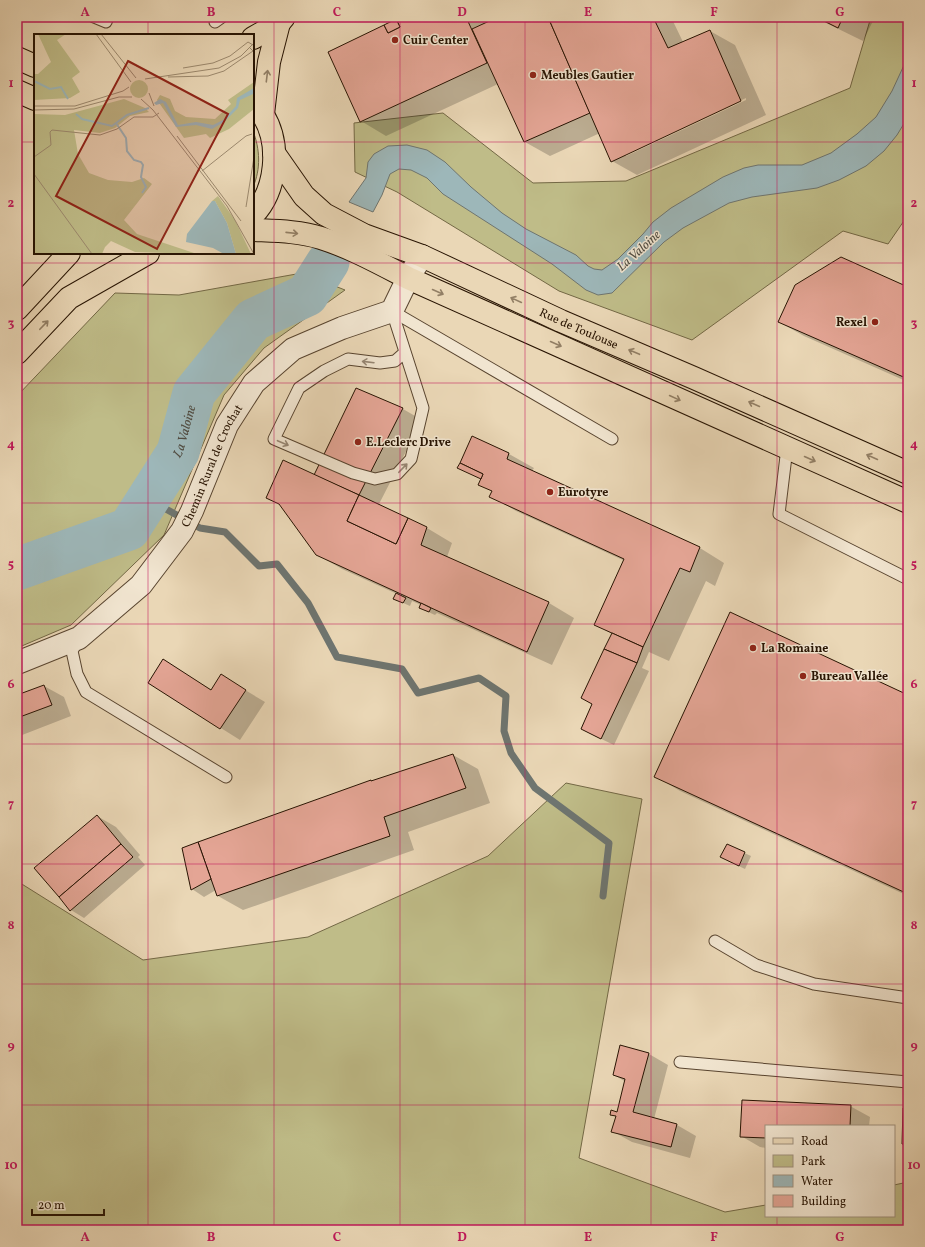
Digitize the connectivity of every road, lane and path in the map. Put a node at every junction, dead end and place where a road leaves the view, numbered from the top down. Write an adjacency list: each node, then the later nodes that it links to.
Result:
1 (94, 17): 2 (lane)
2 (108, 17)
3 (282, 20): 4 (main road); 9 (main road, one-way to 3)
4 (254, 37)
5 (17, 58): 6 (main road)
6 (34, 66)
7 (17, 91): 8 (main road)
8 (34, 99)
9 (258, 109): 10 (main road, Rue de Toulouse)
10 (274, 153): 11 (main road, Rue de Toulouse); 15 (main road, Rue de Toulouse)
11 (254, 214)
12 (254, 230): 16 (main road, Rue de Toulouse, one-way to 16)
13 (68, 254): 17 (main road)
14 (146, 254): 19 (main road, one-way to 14)
15 (422, 256): 16 (street); 23 (main road, Rue de Toulouse, one-way to 15)
16 (408, 278): 18 (street); 22 (main road, Rue de Toulouse, one-way to 22)
17 (17, 309)
18 (392, 312): 20 (lane); 21 (lane); 26 (street, Chemin Rural de Crochat)
19 (17, 353)
20 (404, 353): 20 (lane, one-way to 20)
21 (612, 439)
22 (787, 448): 24 (main road, Rue de Toulouse, one-way to 24); 25 (lane)
23 (908, 473)
24 (908, 502)
25 (908, 579)
26 (79, 638): 27 (street, Chemin Rural de Crochat); 28 (lane)
27 (17, 663)
28 (226, 777)
29 (715, 941): 30 (lane)
30 (908, 998)
31 (680, 1062): 32 (lane)
32 (908, 1082)

